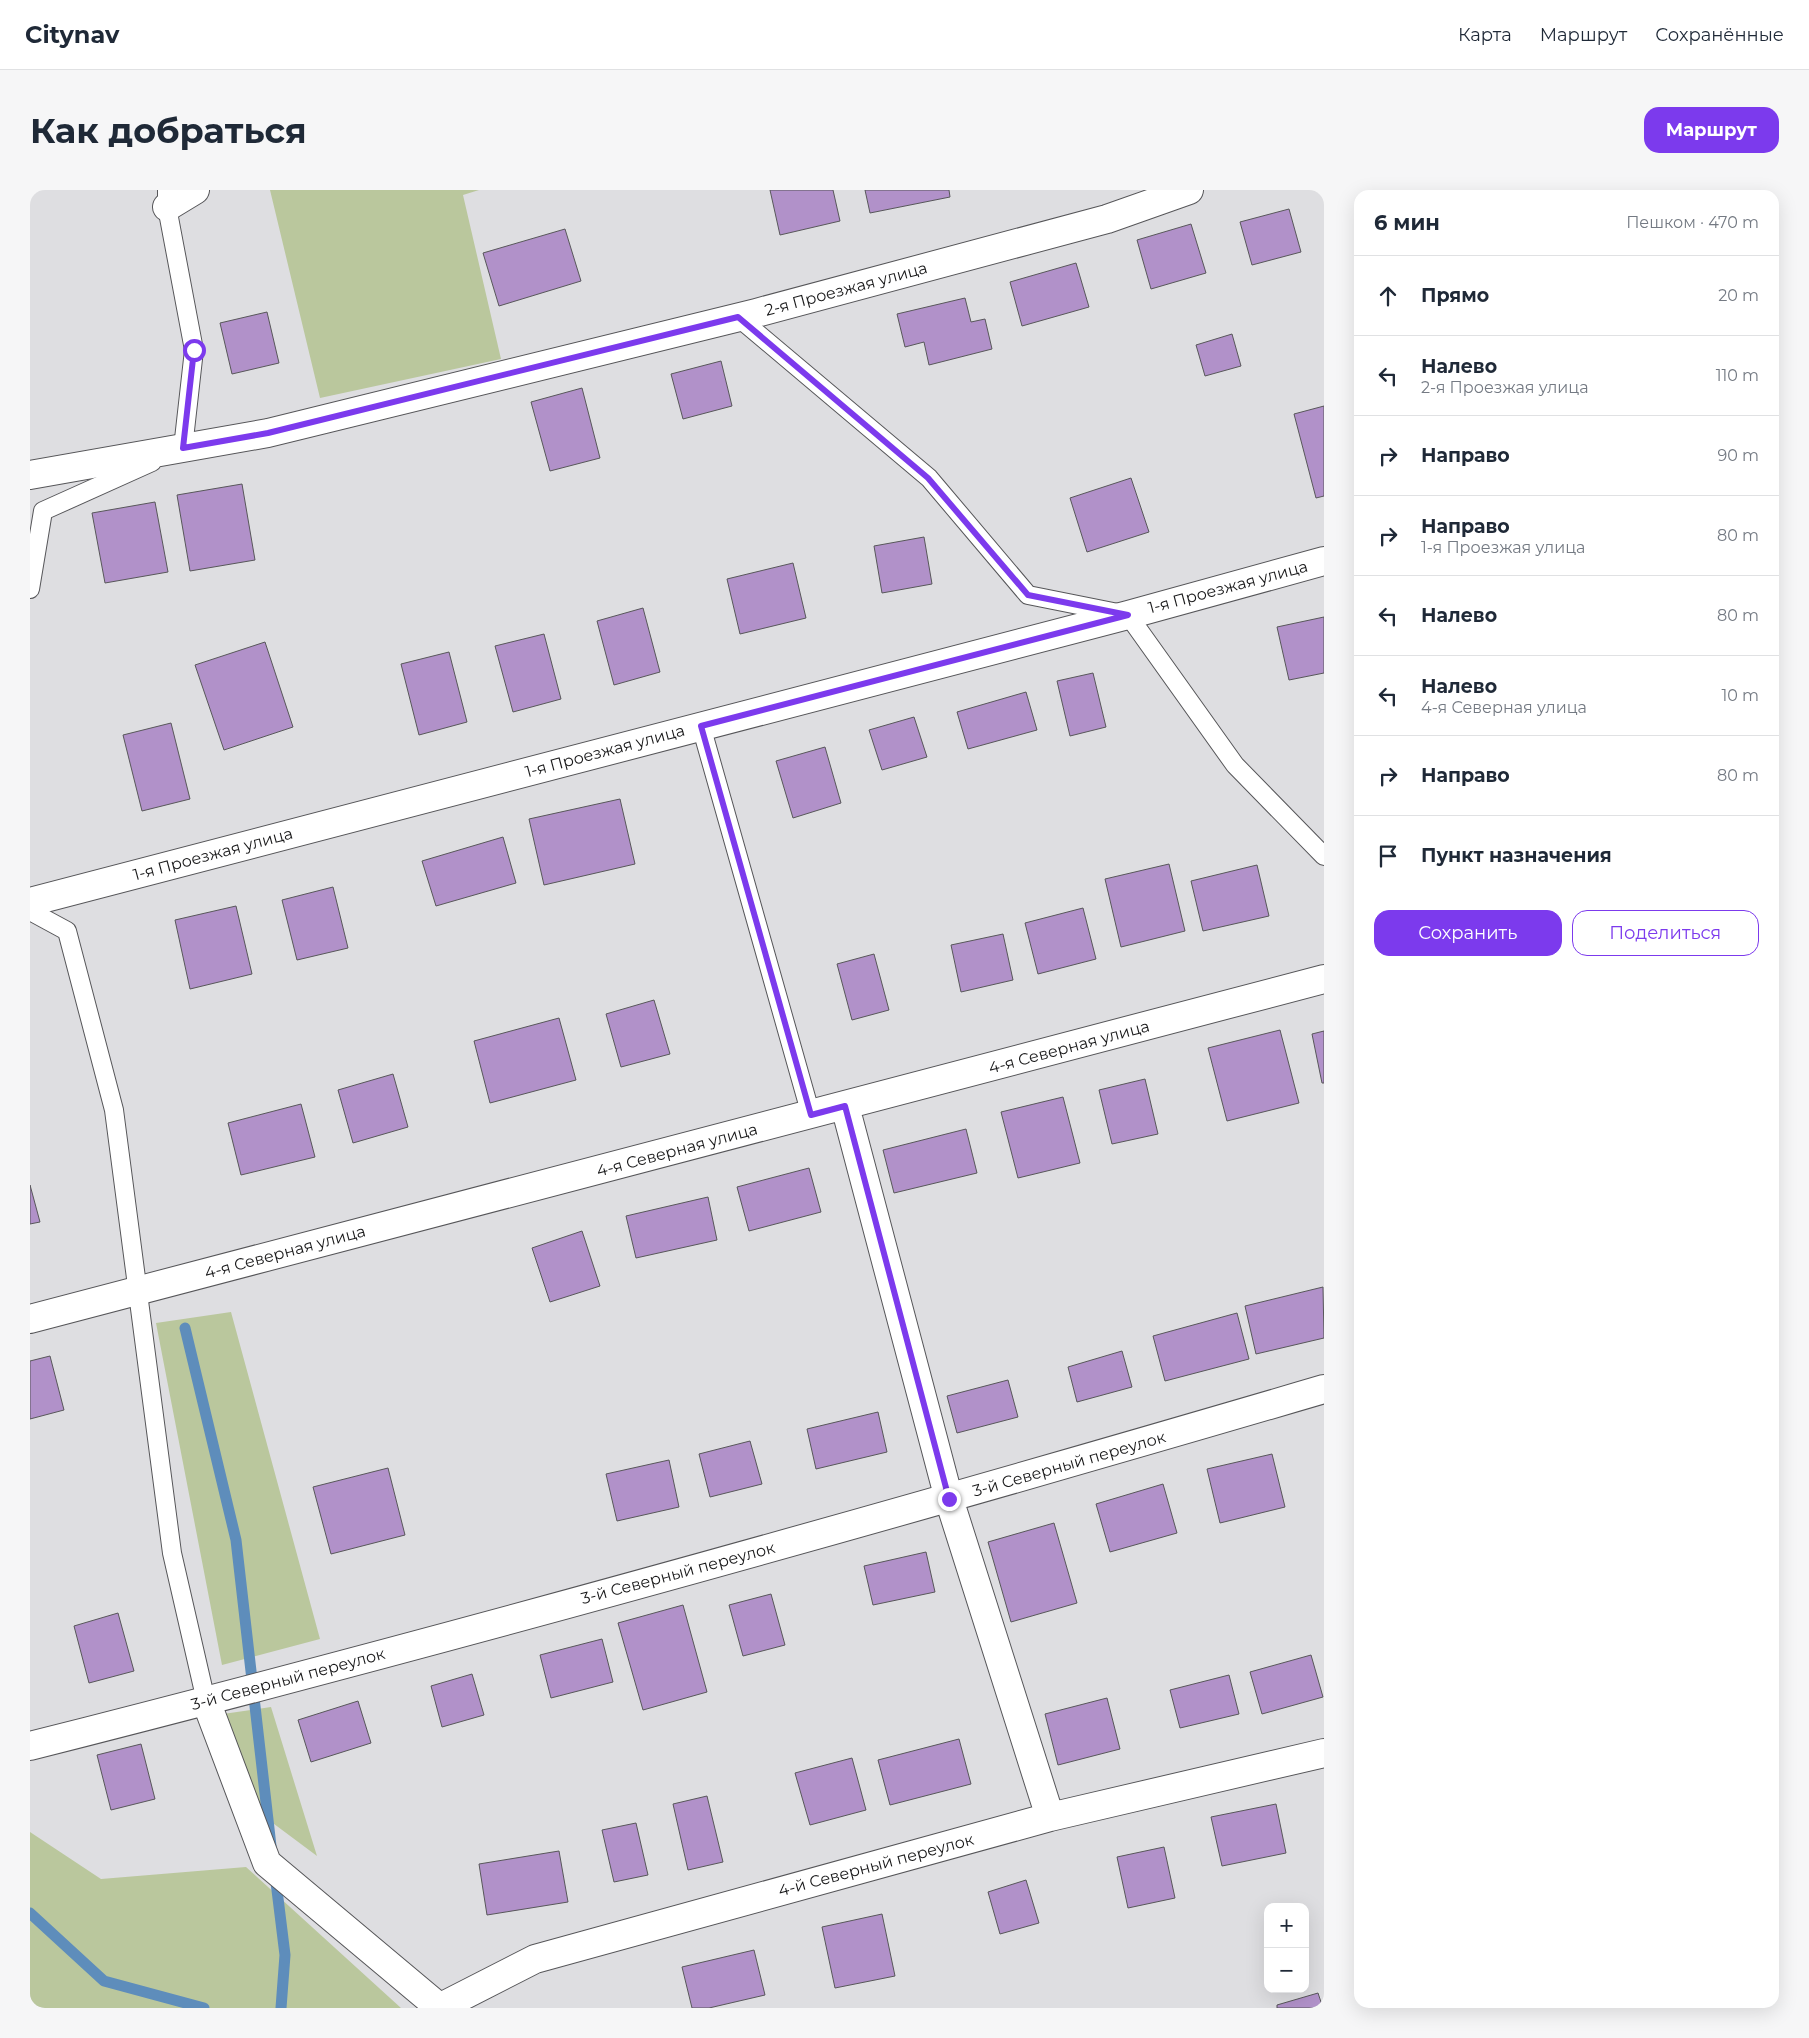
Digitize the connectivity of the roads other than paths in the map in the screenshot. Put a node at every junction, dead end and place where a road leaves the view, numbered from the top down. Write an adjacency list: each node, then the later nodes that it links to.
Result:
1 (195, 190): 3 (street)
2 (1189, 190): 4 (street, 2-я Проезжая улица)
3 (167, 198): 5 (lane)
4 (738, 317): 5 (street, 2-я Проезжая улица); 9 (lane)
5 (183, 448): 6 (street, 2-я Проезжая улица); 8 (lane)
6 (30, 475)
7 (1324, 560): 9 (street, 1-я Проезжая улица)
8 (30, 589)
9 (1128, 615): 10 (street, 1-я Проезжая улица); 11 (lane)
10 (701, 726): 12 (street, 1-я Проезжая улица); 16 (lane)
11 (1324, 856)
12 (30, 902)
13 (30, 911): 17 (lane)
14 (1324, 979): 15 (street, 4-я Северная улица)
15 (845, 1106): 16 (street, 4-я Северная улица); 20 (street)
16 (811, 1115): 17 (street, 4-я Северная улица)
17 (138, 1291): 18 (street, 4-я Северная улица); 21 (lane)
18 (30, 1319)
19 (1324, 1389): 20 (street, 3-й Северный переулок)
20 (949, 1499): 21 (street, 3-й Северный переулок); 24 (street)
21 (206, 1701): 22 (street, 3-й Северный переулок); 25 (street)
22 (30, 1746)
23 (1324, 1753): 24 (street, 4-й Северный переулок)
24 (1050, 1817): 25 (street, 4-й Северный переулок)
25 (440, 2008)

